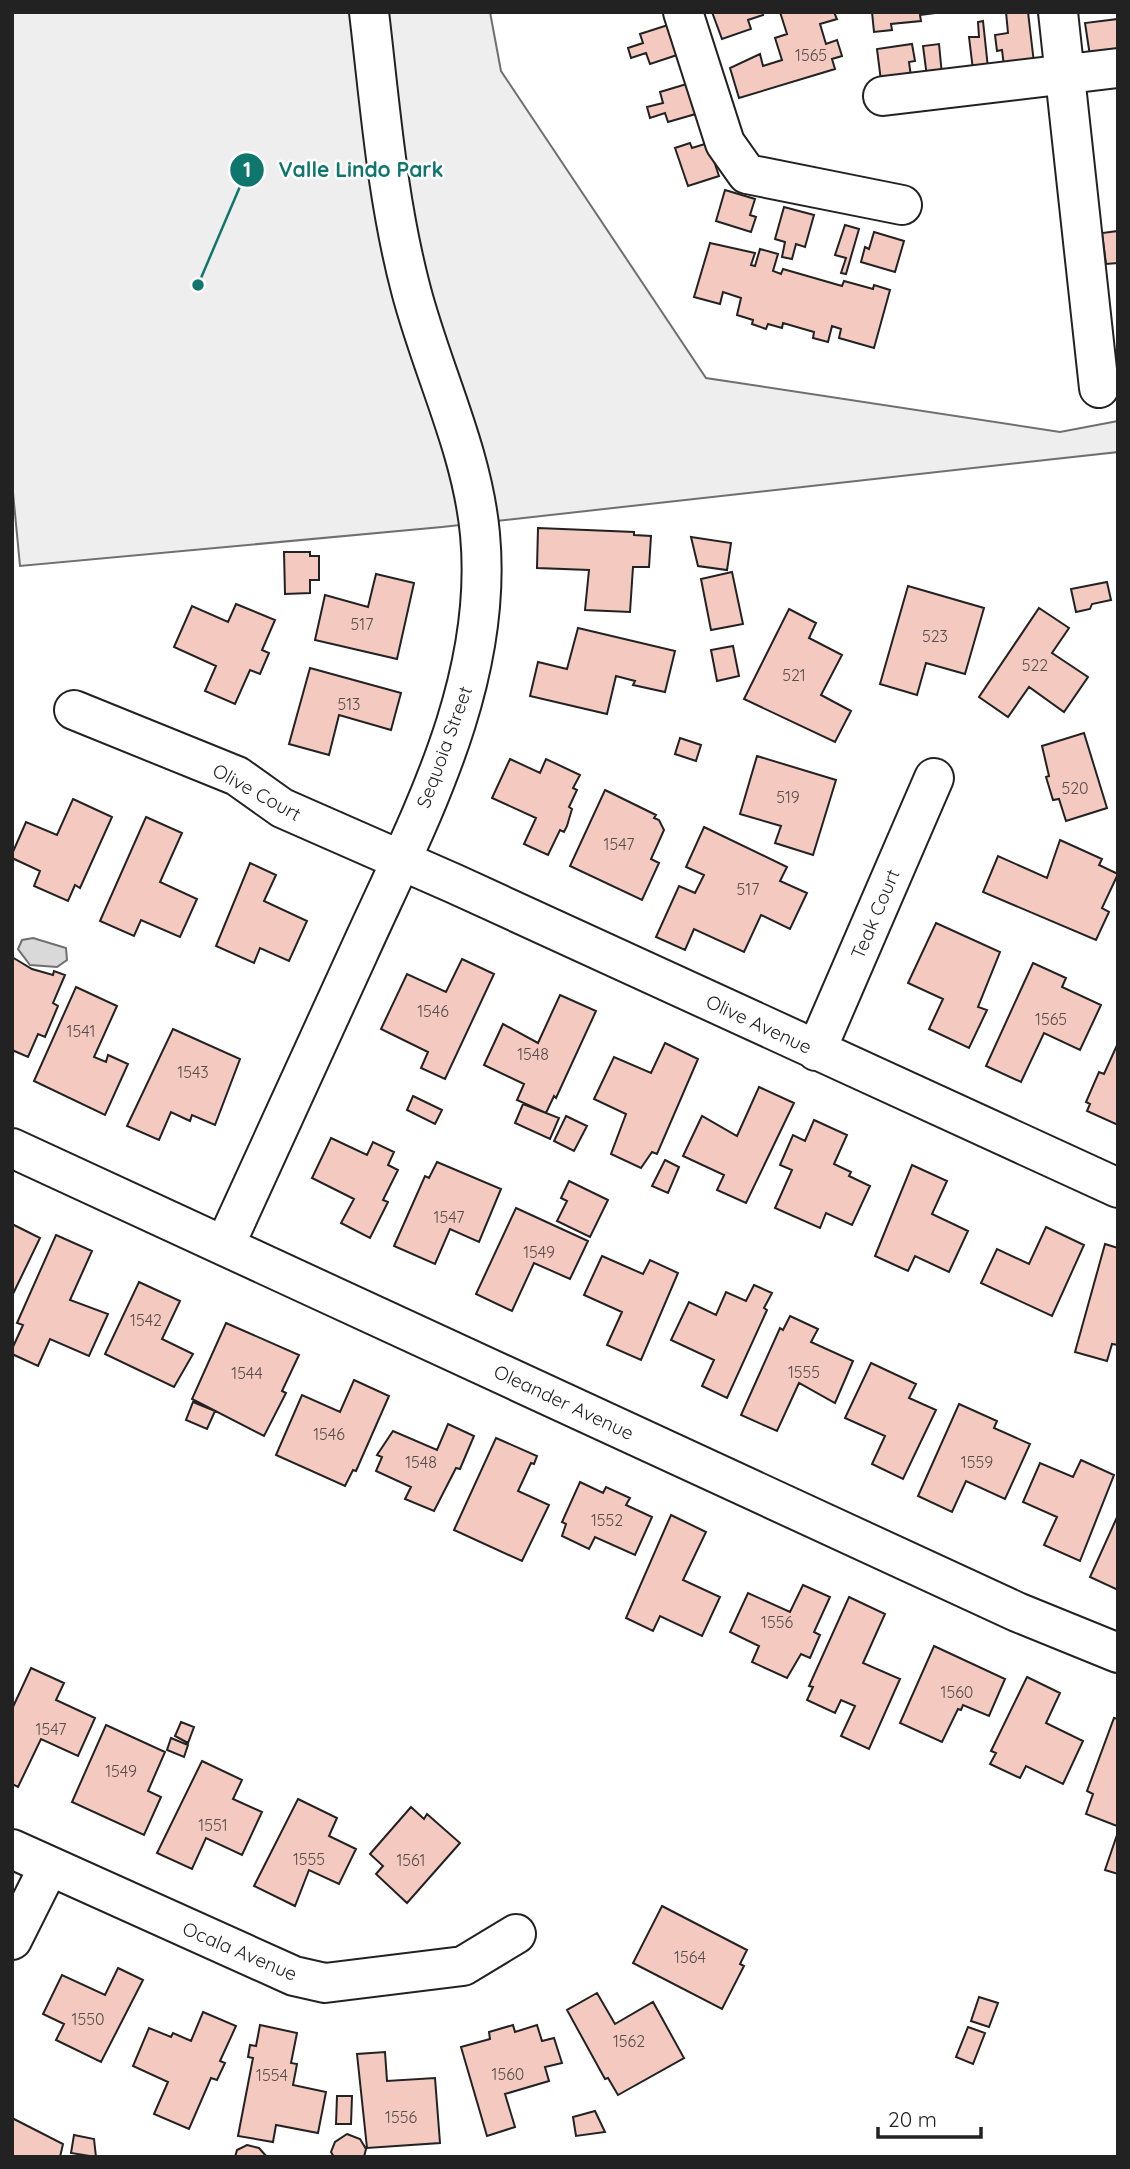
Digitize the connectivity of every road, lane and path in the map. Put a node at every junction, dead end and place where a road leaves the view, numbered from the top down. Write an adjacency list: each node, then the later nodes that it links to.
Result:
1 (369, 12): 11 (street, Sequoia Street)
2 (683, 12): 7 (street)
3 (1058, 12): 5 (street)
4 (1118, 68): 5 (street)
5 (1065, 74): 6 (street); 8 (street)
6 (883, 96)
7 (902, 205)
8 (1099, 388)
9 (74, 710): 11 (street, Olive Court)
10 (934, 778): 12 (street, Teak Court)
11 (401, 859): 12 (street, Olive Avenue); 15 (street, Sequoia Street)
12 (816, 1051): 14 (street, Olive Avenue)
13 (12, 1148): 15 (street, Oleander Avenue)
14 (1118, 1188)
15 (225, 1245): 16 (street, Oleander Avenue)
16 (1118, 1653)
17 (12, 1849): 18 (street, Ocala Avenue)
18 (49, 1866): 19 (street, Ocala Avenue); 20 (street)
19 (516, 1934)
20 (12, 1940)

